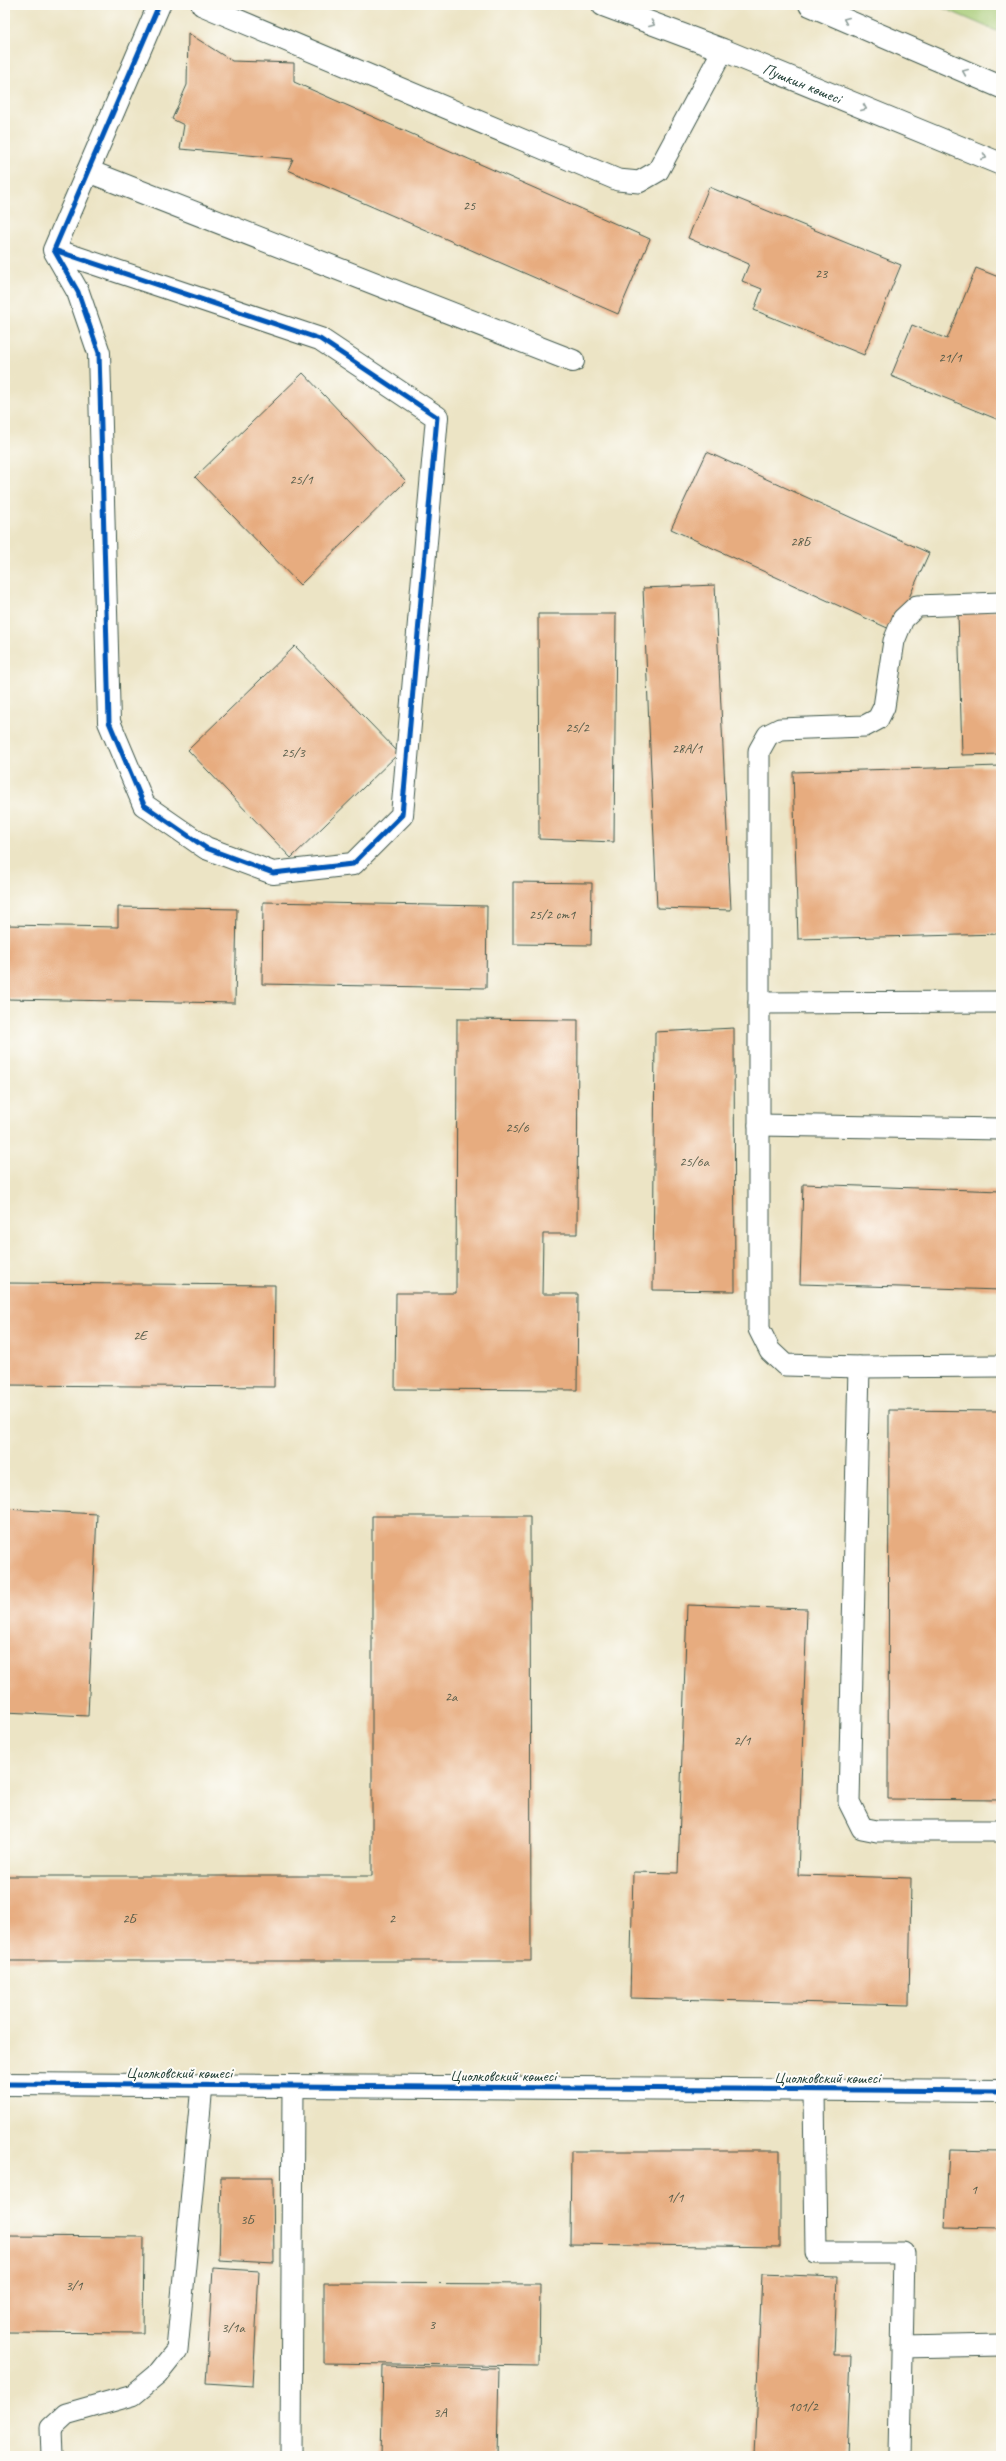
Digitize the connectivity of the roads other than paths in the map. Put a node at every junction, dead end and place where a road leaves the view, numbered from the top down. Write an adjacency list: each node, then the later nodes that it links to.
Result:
1 (159, 5): 8 (street)
2 (202, 5): 5 (lane)
3 (603, 5): 5 (street, Пушкин көшесі, one-way to 5)
4 (810, 5): 6 (street, one-way to 4)
5 (723, 50): 7 (street, Пушкин көшесі, one-way to 7)
6 (1001, 87)
7 (1001, 164)
8 (88, 171): 9 (street); 10 (street)
9 (54, 250): 9 (street)
10 (572, 361)
11 (1001, 603): 12 (lane)
12 (759, 1002): 13 (lane); 14 (lane)
13 (1001, 1002)
14 (759, 1125): 15 (lane); 17 (lane)
15 (1001, 1129)
16 (1001, 1366): 17 (lane)
17 (859, 1367): 18 (lane)
18 (1001, 1831)
19 (5, 2084): 20 (street, Циолковский көшесі)
20 (202, 2086): 21 (street, Циолковский көшесі); 26 (lane)
21 (293, 2086): 22 (street, Циолковский көшесі); 27 (lane)
22 (814, 2090): 23 (street, Циолковский көшесі); 25 (lane)
23 (1001, 2091)
24 (1001, 2345): 25 (lane)
25 (902, 2347): 28 (lane)
26 (52, 2456)
27 (291, 2456)
28 (900, 2456)

